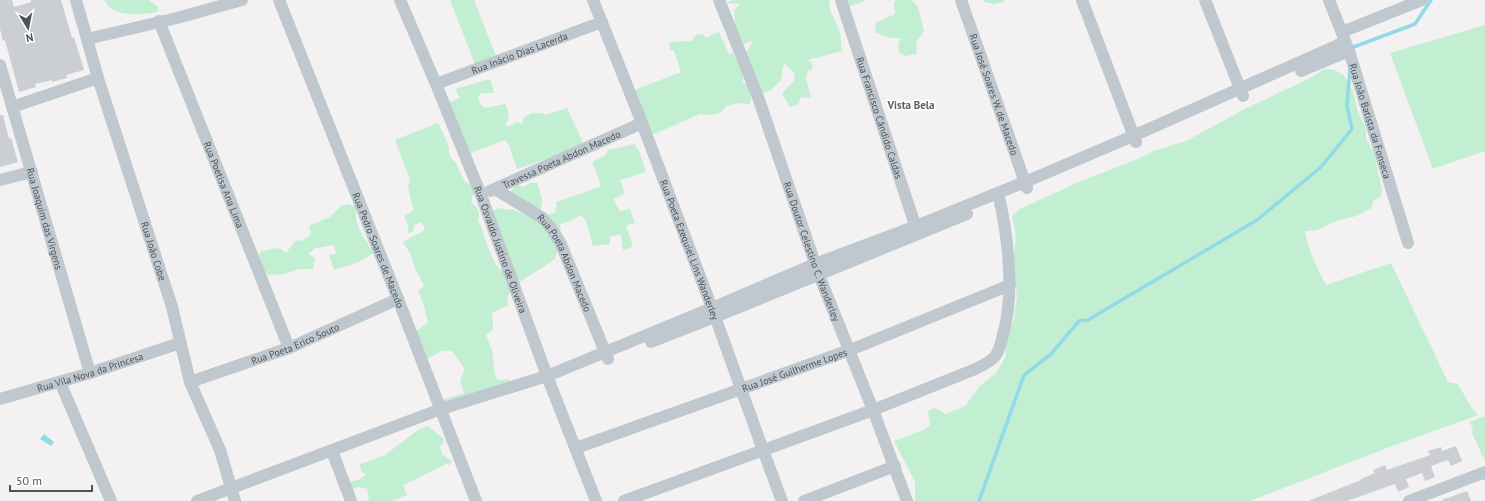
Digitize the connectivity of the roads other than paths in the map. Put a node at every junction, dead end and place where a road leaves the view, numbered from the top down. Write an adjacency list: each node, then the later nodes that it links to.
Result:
1 (76, 0): 15 (street, Rua João Cobe)
2 (242, 0): 13 (street)
3 (279, 0): 34 (street, Rua Pedro Soares de Macedo)
4 (400, 0): 19 (street, Rua Osvaldo Justino de Oliveira)
5 (593, 0): 14 (street, Rua Poeta Ezequiel Lins Wanderley)
6 (719, 0): 32 (street, Rua Doutor Celestino C. Wanderley)
7 (841, 0): 30 (street, Rua Francisco Cândido Caldas)
8 (961, 0): 26 (street, Rua José Soares W. de Macedo)
9 (1082, 0): 23 (street)
10 (1205, 0): 20 (street)
11 (1329, 0): 16 (street, Rua João Batista da Fonseca)
12 (1416, 1): 16 (street)
13 (159, 22): 15 (street); 37 (street, Rua Poetisa Ana Lima)
14 (602, 22): 19 (street, Rua Inácio Dias Lacerda); 22 (street, Rua Poeta Ezequiel Lins Wanderley)
15 (87, 39): 18 (street, Rua João Cobe)
16 (1345, 42): 20 (street); 31 (street, Rua João Batista da Fonseca)
17 (0, 65): 21 (street, Rua Joaquim das Virgens)
18 (98, 78): 21 (street); 36 (street, Rua João Cobe)
19 (436, 84): 28 (street, Rua Osvaldo Justino de Oliveira)
20 (1242, 93): 23 (street)
21 (12, 107): 24 (street, Rua Joaquim das Virgens)
22 (642, 123): 27 (street, Travessa Poeta Abdon Macedo); 35 (street, Rua Poeta Ezequiel Lins Wanderley)
23 (1135, 139): 26 (street)
24 (32, 172): 25 (street); 40 (street, Rua Joaquim das Virgens)
25 (0, 180)
26 (1026, 185): 29 (street)
27 (495, 189): 28 (street, Travessa Poeta Abdon Macedo); 39 (street, Rua Poeta Abdon Macedo)
28 (481, 195): 41 (street, Rua Osvaldo Justino de Oliveira)
29 (999, 196): 30 (street); 33 (street)
30 (917, 231): 32 (street)
31 (1408, 243)
32 (817, 269): 35 (street); 38 (street, Rua Doutor Celestino C. Wanderley)
33 (1010, 284): 38 (street, Rua José Guilherme Lopes); 46 (street)
34 (398, 299): 37 (street, Rua Poeta Erico Souto); 47 (street, Rua Pedro Soares de Macedo)
35 (714, 313): 39 (street); 44 (street, Rua Poeta Ezequiel Lins Wanderley)
36 (180, 343): 40 (street, Rua Vila Nova da Princesa); 43 (street, Rua João Cobe)
37 (289, 348): 43 (street, Rua Poeta Erico Souto)
38 (850, 350): 44 (street, Rua José Guilherme Lopes); 46 (street, Rua Doutor Celestino C. Wanderley)
39 (607, 355): 41 (street)
40 (90, 373): 42 (street, Rua Vila Nova da Princesa)
41 (548, 379): 47 (street); 48 (street, Rua Osvaldo Justino de Oliveira)
42 (60, 382): 45 (street, Rua Vila Nova da Princesa); 54 (street)
43 (190, 382): 53 (street, Rua João Cobe)
44 (741, 390): 48 (street, Rua José Guilherme Lopes); 49 (street, Rua Poeta Ezequiel Lins Wanderley)
45 (1, 395)
46 (873, 410): 49 (street); 51 (street, Rua Doutor Celestino C. Wanderley)
47 (442, 413): 50 (street); 58 (street, Rua Pedro Soares de Macedo)
48 (576, 448): 59 (street, Rua Osvaldo Justino de Oliveira)
49 (763, 450): 60 (street); 61 (street, Rua Poeta Ezequiel Lins Wanderley)
50 (333, 454): 53 (street); 57 (street)
51 (895, 466): 62 (street); 63 (street, Rua Doutor Celestino C. Wanderley)
52 (1485, 474): 64 (street)
53 (232, 494): 55 (street); 56 (street)
54 (111, 501)
55 (197, 501)
56 (216, 501)
57 (351, 501)
58 (476, 501)
59 (596, 501)
60 (624, 501)
61 (782, 501)
62 (804, 501)
63 (906, 501)
64 (1409, 501)

